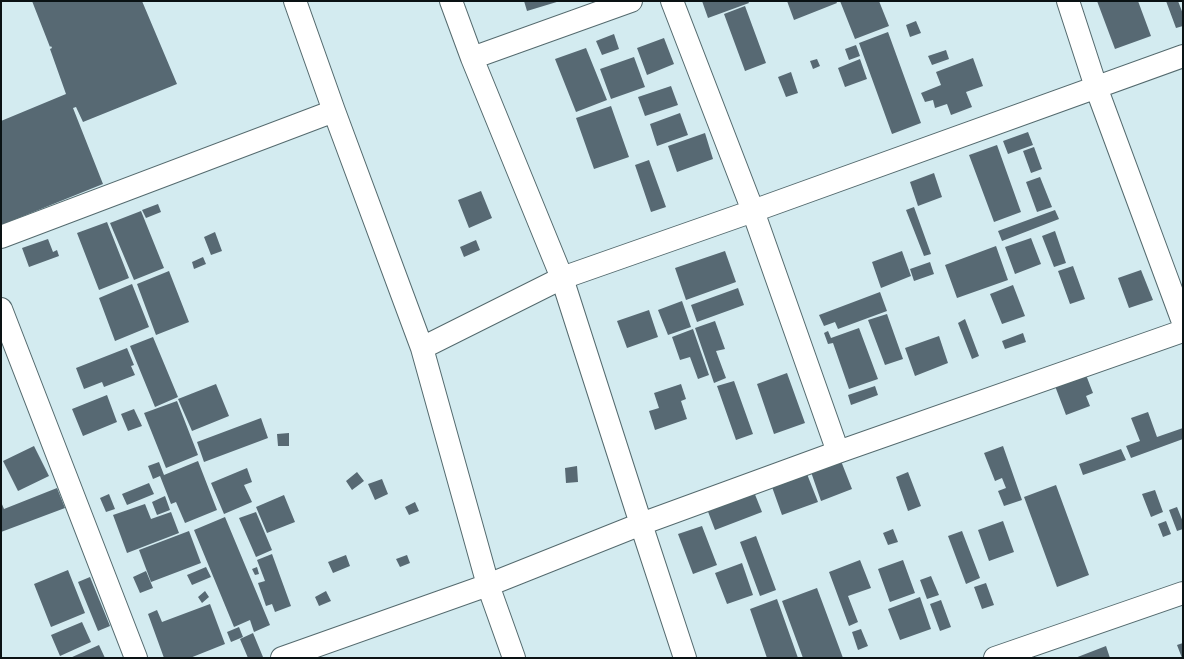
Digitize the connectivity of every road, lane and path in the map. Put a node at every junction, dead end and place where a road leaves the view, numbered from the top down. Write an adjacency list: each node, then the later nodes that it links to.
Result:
1 (295, 1): 9 (street)
2 (451, 1): 7 (street)
3 (631, 1): 7 (street)
4 (672, 1): 10 (street)
5 (1068, 1): 8 (street)
6 (1183, 56): 8 (street)
7 (472, 58): 12 (street)
8 (1096, 87): 10 (street); 14 (street)
9 (334, 111): 11 (street); 16 (street)
10 (753, 211): 12 (street); 17 (street)
11 (1, 237)
12 (562, 278): 16 (street); 18 (street)
13 (1, 309): 21 (street)
14 (1183, 322)
15 (1183, 331): 17 (street)
16 (422, 348): 19 (street)
17 (838, 452): 18 (street)
18 (641, 524): 19 (street); 24 (street)
19 (488, 585): 22 (street); 23 (street)
20 (1183, 593): 25 (street)
21 (136, 658)
22 (282, 658)
23 (514, 658)
24 (686, 658)
25 (995, 658)

